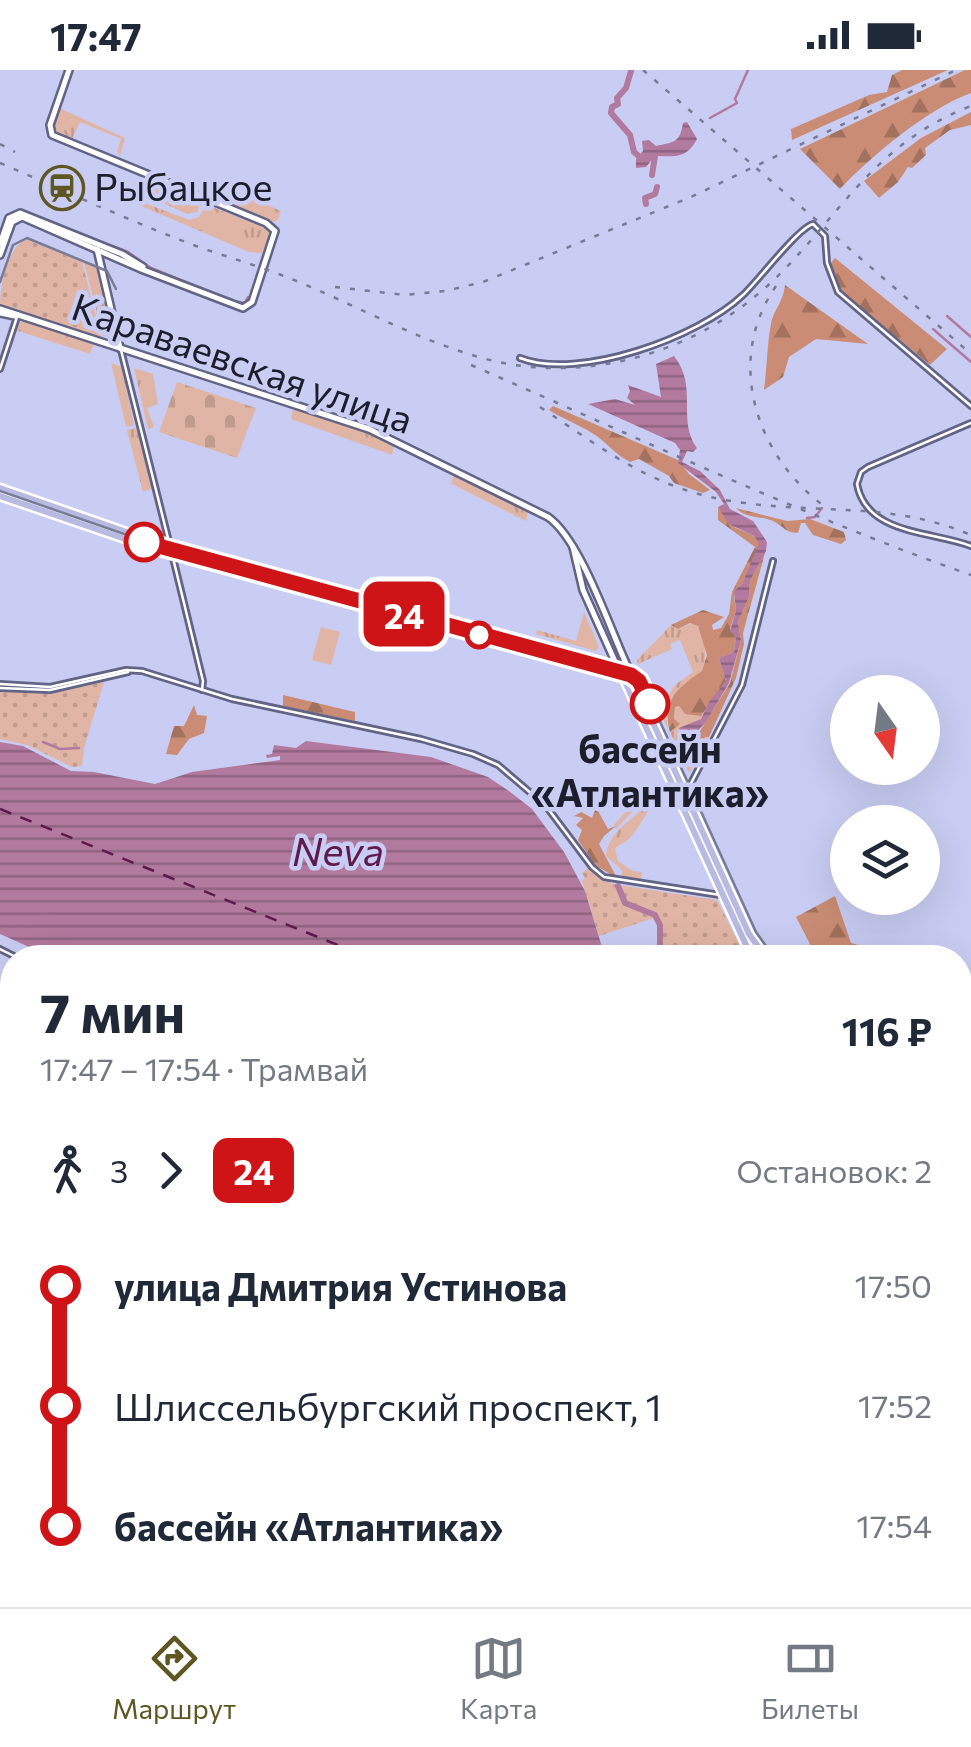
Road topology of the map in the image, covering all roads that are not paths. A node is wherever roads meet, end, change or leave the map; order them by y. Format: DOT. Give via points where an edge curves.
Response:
graph roads {
  1 [pos="68,70"];
  2 [pos="5,228"];
  3 [pos="0,244"];
  4 [pos="98,247"];
  5 [pos="0,255"];
  6 [pos="0,311"];
  7 [pos="18,316"];
  8 [pos="120,348"];
  9 [pos="520,358"];
  10 [pos="0,368"];
  11 [pos="971,406"];
  12 [pos="971,423"];
  13 [pos="0,492"];
  14 [pos="971,546"];
  15 [pos="171,551"];
  16 [pos="774,561"];
  17 [pos="623,671"];
  18 [pos="0,686"];
  19 [pos="202,690"];
  20 [pos="658,746"];
  21 [pos="677,779"];
  22 [pos="690,782"];
  23 [pos="686,797"];
  24 [pos="695,829"];
  25 [pos="727,896"];
  26 [pos="747,945"];
  27 [pos="756,945"];
  1 -- 4 [label="street" via="52,134 266,223 276,236 246,307"];
  2 -- 3 [label="street"];
  2 -- 4 [label="street" via="18,215"];
  2 -- 5 [label="street"];
  4 -- 8 [label="street"];
  6 -- 7 [label="street, Караваевская улица"];
  7 -- 8 [label="street, Караваевская улица"];
  7 -- 10 [label="street"];
  8 -- 15 [label="street"];
  8 -- 17 [label="street, Караваевская улица" via="369,430 554,522 573,548"];
  9 -- 11 [label="street" via="594,360 672,340 738,300 811,224 824,233 838,292"];
  12 -- 14 [label="street" via="868,467 857,484 867,508 885,522"];
  13 -- 15 [label="main road"];
  15 -- 17 [label="main road"];
  15 -- 19 [label="street"];
  16 -- 22 [label="street" via="742,686"];
  17 -- 20 [label="main road"];
  18 -- 19 [label="street" via="50,687 142,671"];
  19 -- 25 [label="street" via="488,759 551,812 604,877"];
  20 -- 21 [label="main road"];
  20 -- 24 [label="main road"];
  21 -- 22 [label="street"];
  21 -- 23 [label="main road"];
  22 -- 23 [label="street"];
  23 -- 24 [label="main road"];
  24 -- 25 [label="main road"];
  25 -- 26 [label="main road"];
  25 -- 27 [label="main road"];
}
